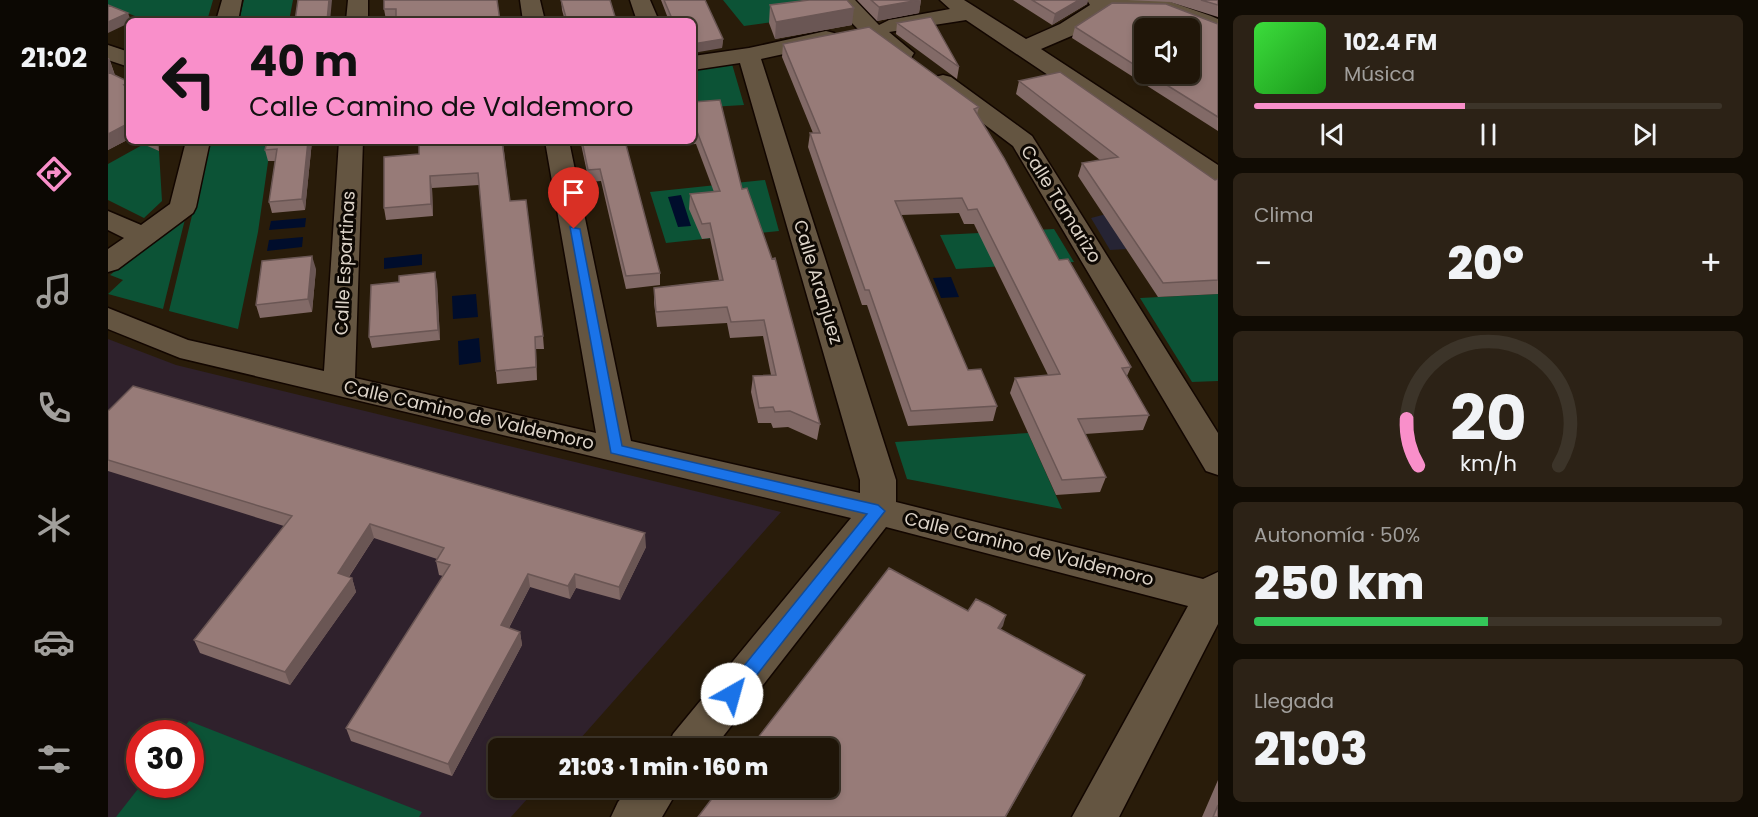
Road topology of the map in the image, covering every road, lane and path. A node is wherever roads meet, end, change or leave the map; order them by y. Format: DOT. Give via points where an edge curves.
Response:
graph roads {
  1 [pos="232,0"];
  2 [pos="358,0"];
  3 [pos="530,0"];
  4 [pos="640,0"];
  5 [pos="843,0"];
  6 [pos="1100,2"];
  7 [pos="959,6"];
  8 [pos="228,18"];
  9 [pos="357,18"];
  10 [pos="533,18"];
  11 [pos="647,18"];
  12 [pos="1218,28"];
  13 [pos="870,29"];
  14 [pos="1025,48"];
  15 [pos="108,52"];
  16 [pos="748,55"];
  17 [pos="126,59"];
  18 [pos="696,63"];
  19 [pos="197,144"];
  20 [pos="351,144"];
  21 [pos="558,144"];
  22 [pos="1218,177"];
  23 [pos="108,219"];
  24 [pos="143,237"];
  25 [pos="108,263"];
  26 [pos="108,318"];
  27 [pos="339,384"];
  28 [pos="616,450"];
  29 [pos="1218,462"];
  30 [pos="878,511"];
  31 [pos="1216,594"];
  32 [pos="696,738"];
  33 [pos="649,798"];
  34 [pos="633,817"];
  35 [pos="1095,817"];
  1 -- 8 [label="street"];
  2 -- 9 [label="street"];
  3 -- 10 [label="street"];
  4 -- 11 [label="street"];
  5 -- 13 [label="street, Calle Tamarizo"];
  6 -- 12 [label="street" via="1166,3"];
  6 -- 14 [label="street" via="1068,29"];
  7 -- 13 [label="street"];
  7 -- 14 [label="street"];
  13 -- 16 [label="street"];
  13 -- 29 [label="street, Calle Tamarizo" via="1023,141"];
  14 -- 22 [label="street"];
  15 -- 17 [label="street"];
  16 -- 18 [label="street"];
  16 -- 30 [label="street, Calle Aranjuez" via="878,480"];
  19 -- 24 [label="street" via="183,207"];
  20 -- 27 [label="street, Calle Espartinas"];
  21 -- 28 [label="street"];
  23 -- 24 [label="street"];
  24 -- 25 [label="street"];
  26 -- 27 [label="street, Calle Camino de Valdemoro" via="180,348"];
  27 -- 28 [label="street, Calle Camino de Valdemoro"];
  28 -- 30 [label="street, Calle Camino de Valdemoro"];
  30 -- 31 [label="street, Calle Camino de Valdemoro"];
  30 -- 32 [label="street"];
  31 -- 35 [label="street"];
  33 -- 34 [label="street"];
}
